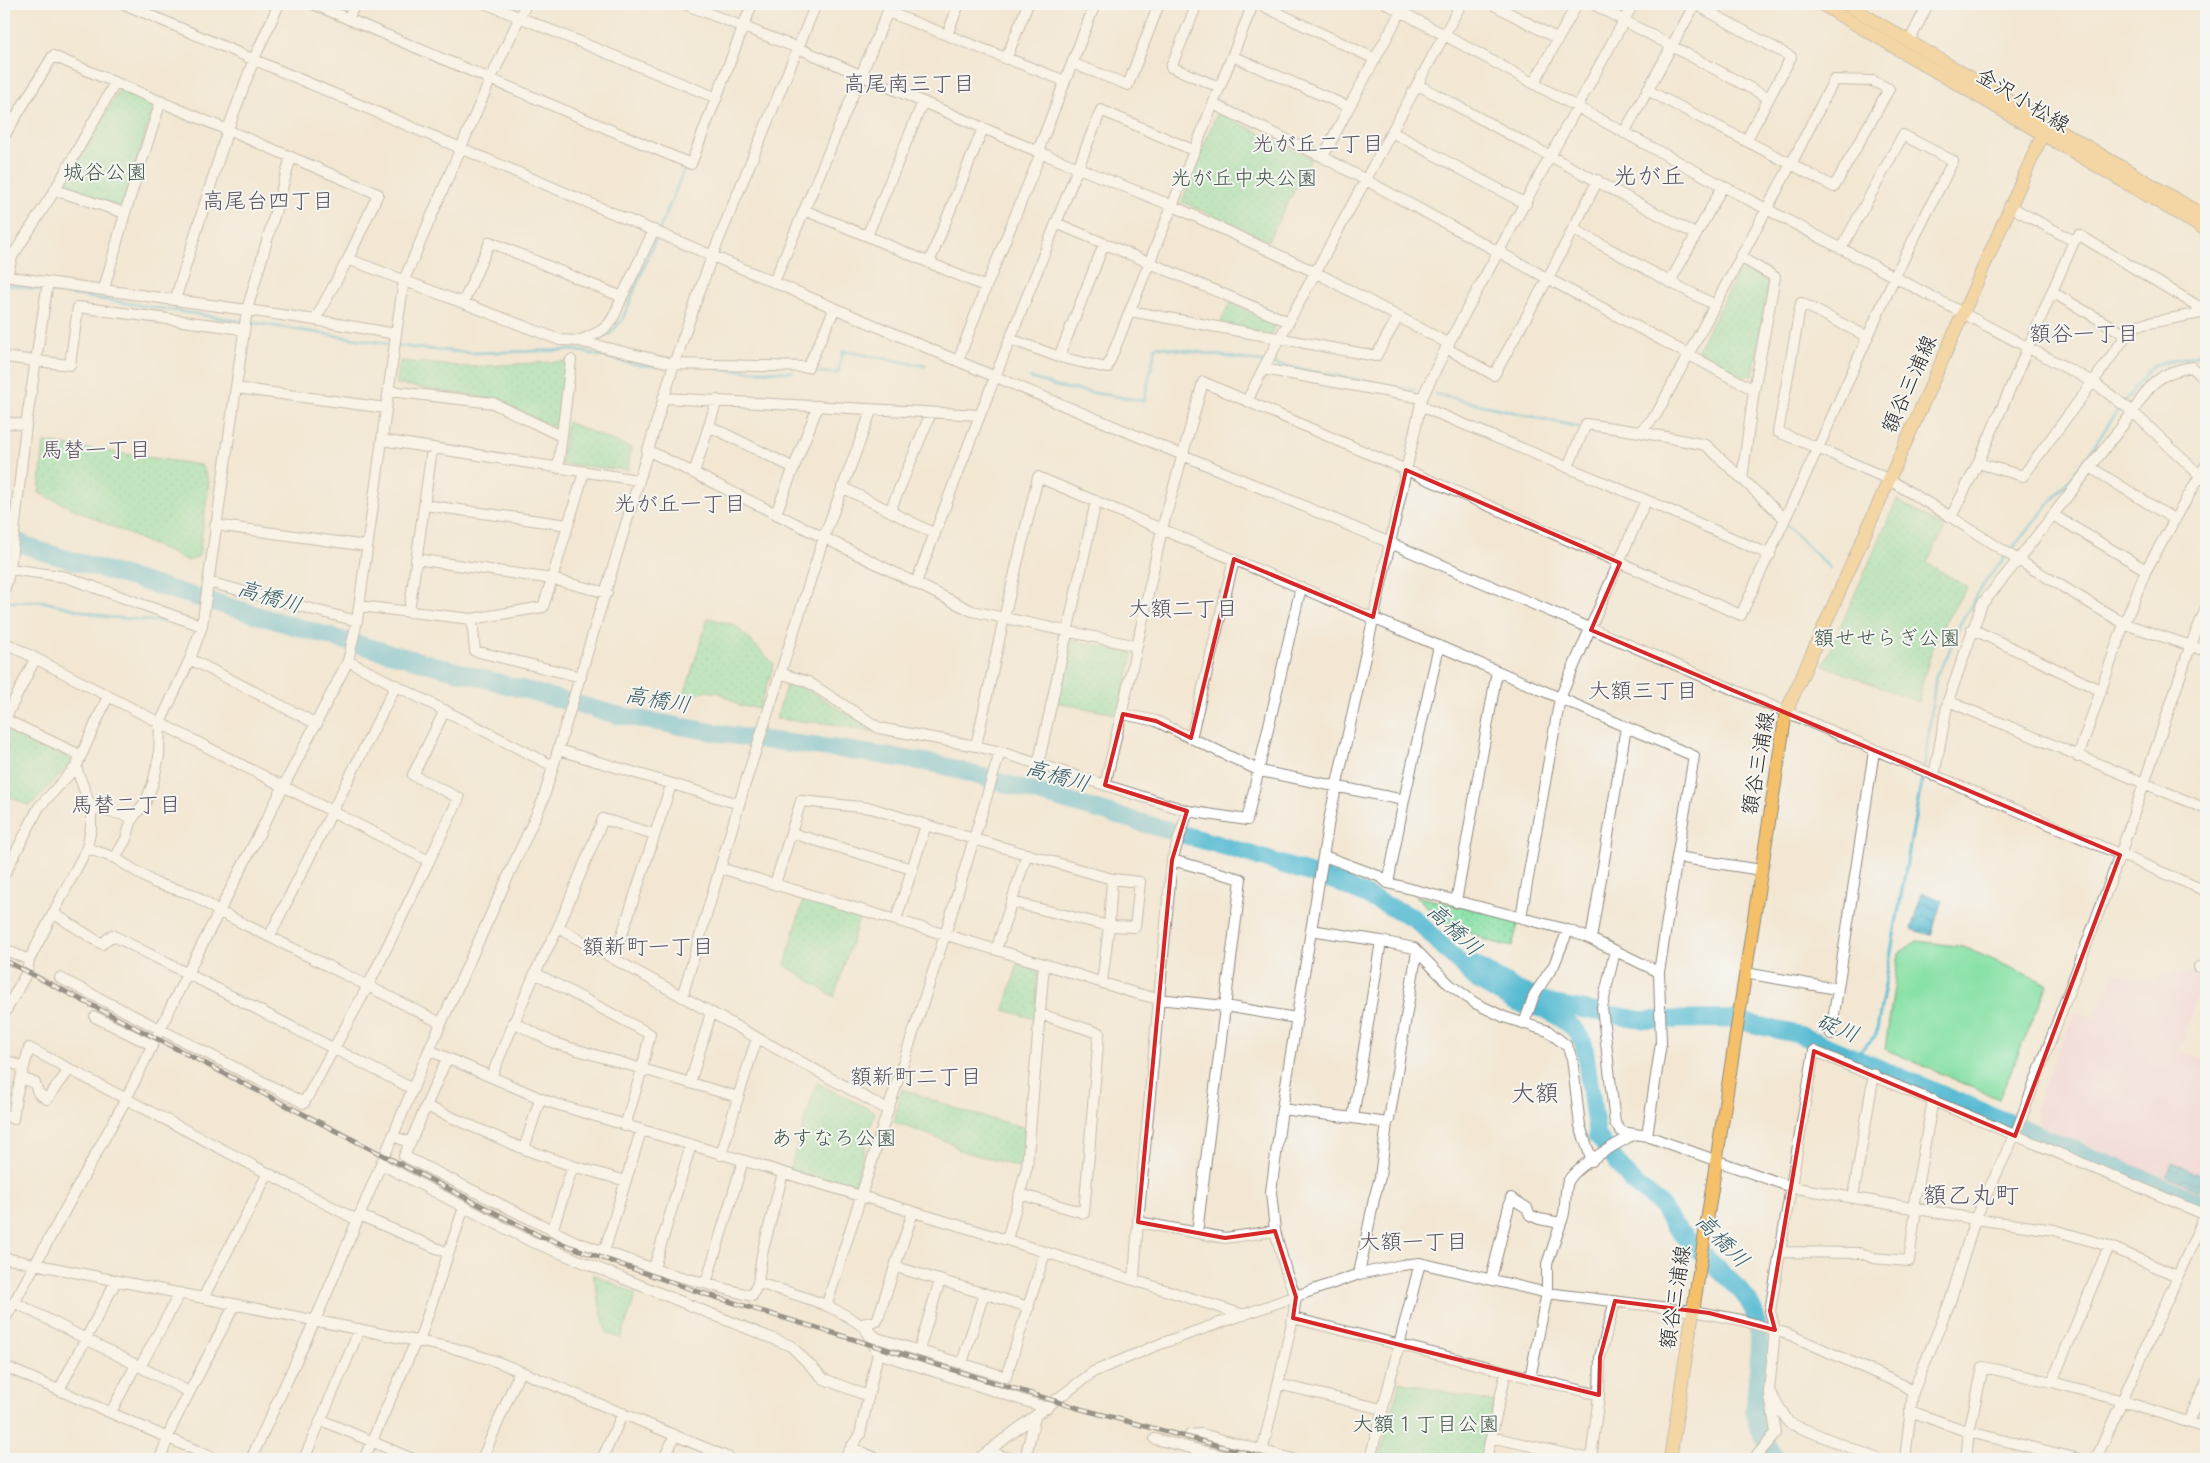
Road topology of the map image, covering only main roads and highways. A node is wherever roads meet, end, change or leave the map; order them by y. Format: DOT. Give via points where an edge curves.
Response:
graph roads {
  1 [pos="1821,4"];
  2 [pos="1846,4"];
  3 [pos="2048,122"];
  4 [pos="2041,134"];
  5 [pos="2206,217"];
  6 [pos="2206,230"];
  7 [pos="1670,1459"];
  1 -- 4 [label="main road, 金沢小松線"];
  2 -- 3 [label="main road, 金沢小松線"];
  3 -- 4 [label="main road, 額谷三浦線"];
  3 -- 5 [label="main road, 金沢小松線"];
  4 -- 6 [label="main road, 金沢小松線"];
  4 -- 7 [label="main road, 額谷三浦線" via="1786,712"];
}
